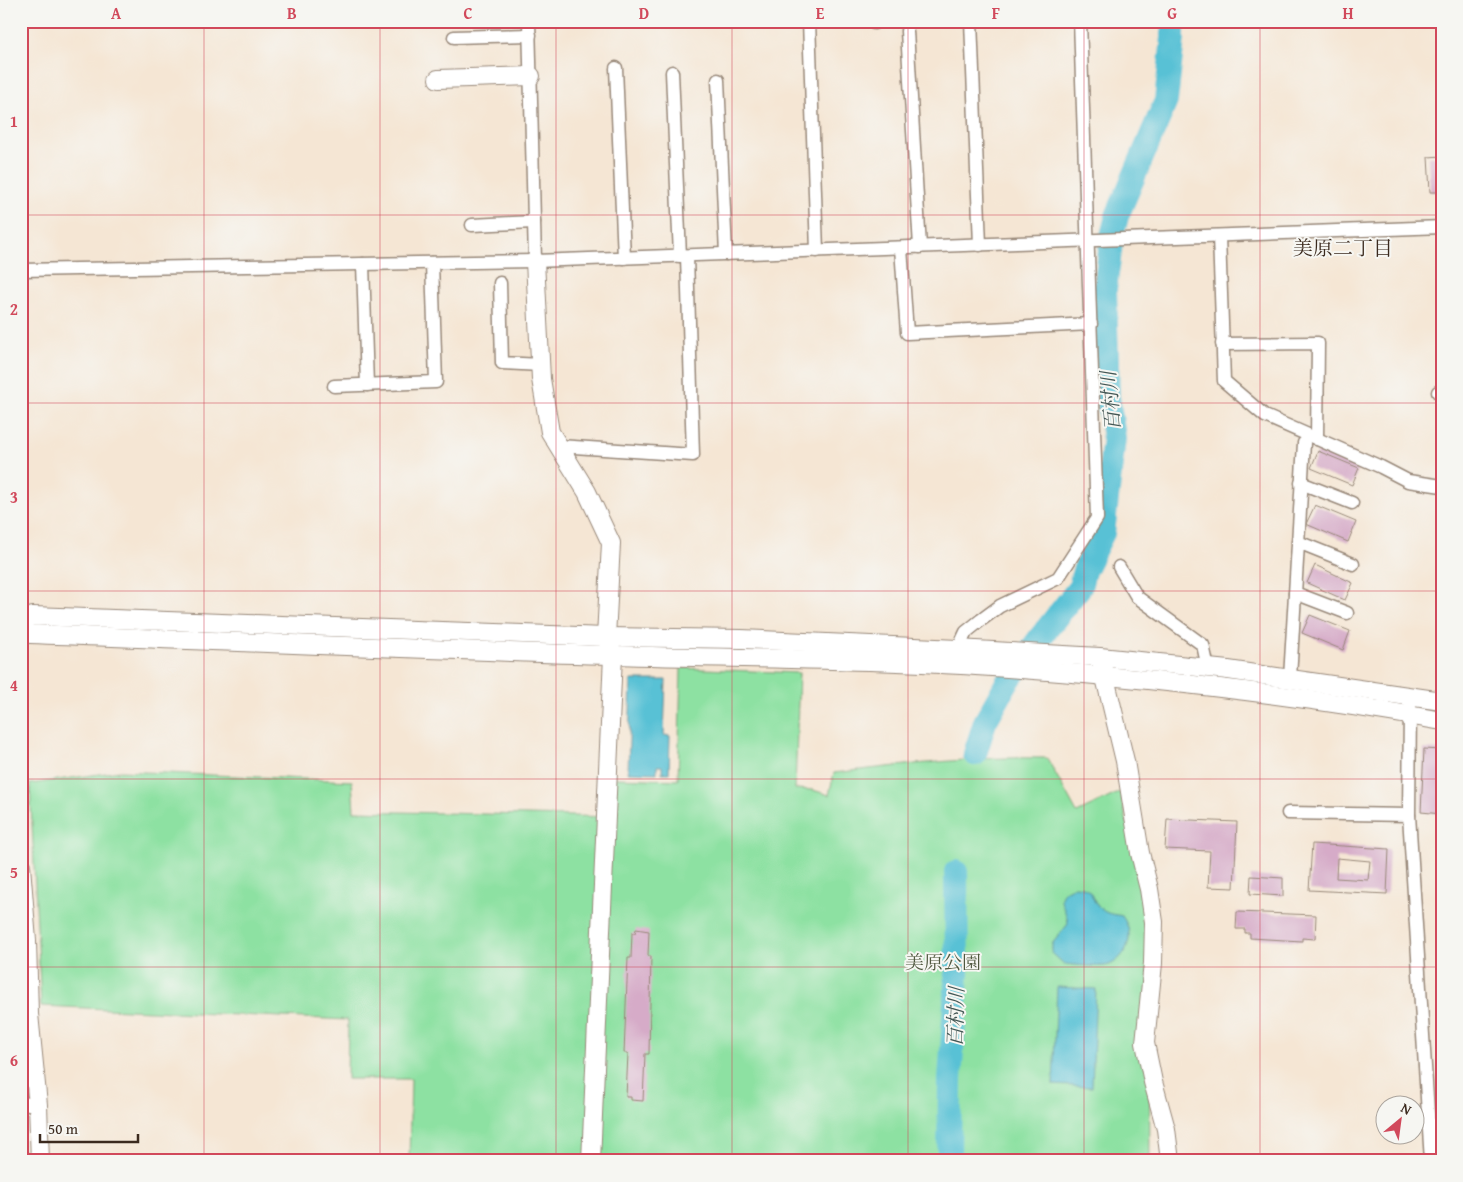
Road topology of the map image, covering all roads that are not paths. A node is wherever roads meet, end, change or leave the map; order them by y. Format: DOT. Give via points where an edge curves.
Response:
graph roads {
  1 [pos="529,21"];
  2 [pos="809,21"];
  3 [pos="971,21"];
  4 [pos="1080,21"];
  5 [pos="907,31"];
  6 [pos="530,34"];
  7 [pos="454,37"];
  8 [pos="616,68"];
  9 [pos="672,72"];
  10 [pos="531,76"];
  11 [pos="438,79"];
  12 [pos="718,80"];
  13 [pos="534,222"];
  14 [pos="472,225"];
  15 [pos="1442,227"];
  16 [pos="1219,236"];
  17 [pos="1094,240"];
  18 [pos="980,245"];
  19 [pos="920,247"];
  20 [pos="901,248"];
  21 [pos="818,251"];
  22 [pos="726,254"];
  23 [pos="684,256"];
  24 [pos="624,258"];
  25 [pos="535,261"];
  26 [pos="432,263"];
  27 [pos="363,264"];
  28 [pos="21,270"];
  29 [pos="500,283"];
  30 [pos="1090,324"];
  31 [pos="1222,344"];
  32 [pos="541,365"];
  33 [pos="367,385"];
  34 [pos="334,386"];
  35 [pos="1317,439"];
  36 [pos="1304,443"];
  37 [pos="559,446"];
  38 [pos="1301,483"];
  39 [pos="1442,486"];
  40 [pos="1352,503"];
  41 [pos="1298,542"];
  42 [pos="1353,564"];
  43 [pos="1119,567"];
  44 [pos="1295,593"];
  45 [pos="1348,612"];
  46 [pos="21,620"];
  47 [pos="21,629"];
  48 [pos="606,637"];
  49 [pos="958,649"];
  50 [pos="613,655"];
  51 [pos="1100,657"];
  52 [pos="1208,668"];
  53 [pos="1104,675"];
  54 [pos="1290,678"];
  55 [pos="1409,695"];
  56 [pos="1442,700"];
  57 [pos="1411,716"];
  58 [pos="1442,721"];
  59 [pos="1288,813"];
  60 [pos="1409,815"];
  61 [pos="21,866"];
  62 [pos="30,1104"];
  63 [pos="40,1161"];
  64 [pos="592,1161"];
  65 [pos="1170,1161"];
  66 [pos="1431,1161"];
  1 -- 6 [label="street"];
  2 -- 21 [label="street"];
  3 -- 18 [label="street"];
  4 -- 17 [label="street"];
  5 -- 19 [label="street"];
  6 -- 7 [label="street"];
  6 -- 10 [label="street"];
  8 -- 24 [label="street"];
  9 -- 23 [label="street"];
  10 -- 11 [label="street"];
  10 -- 13 [label="street"];
  12 -- 22 [label="street"];
  13 -- 14 [label="street"];
  13 -- 25 [label="street"];
  15 -- 16 [label="street"];
  16 -- 17 [label="street"];
  16 -- 31 [label="street"];
  17 -- 18 [label="street"];
  17 -- 30 [label="street"];
  18 -- 19 [label="street"];
  19 -- 20 [label="street"];
  20 -- 21 [label="street"];
  20 -- 30 [label="street" via="907,333"];
  21 -- 22 [label="street"];
  22 -- 23 [label="street"];
  23 -- 24 [label="street"];
  23 -- 37 [label="street" via="693,454"];
  24 -- 25 [label="street"];
  25 -- 26 [label="street"];
  25 -- 32 [label="street"];
  26 -- 27 [label="street"];
  26 -- 33 [label="street" via="436,382"];
  27 -- 28 [label="street"];
  27 -- 33 [label="street"];
  29 -- 32 [label="street" via="502,363"];
  30 -- 49 [label="street" via="1097,518 1058,578 1000,606 966,632"];
  31 -- 35 [label="street" via="1224,381 1265,416"];
  31 -- 35 [label="street" via="1318,343"];
  32 -- 37 [label="street" via="550,432"];
  33 -- 34 [label="street"];
  35 -- 39 [label="street" via="1408,481"];
  36 -- 38 [label="street"];
  37 -- 48 [label="street" via="587,492 611,543"];
  38 -- 40 [label="street"];
  38 -- 41 [label="street"];
  41 -- 42 [label="street"];
  41 -- 44 [label="street"];
  43 -- 52 [label="street" via="1137,597 1203,645"];
  44 -- 45 [label="street"];
  44 -- 54 [label="street"];
  46 -- 48 [label="street" via="33,616"];
  47 -- 50 [label="street" via="30,634"];
  48 -- 49 [label="street" via="741,639"];
  48 -- 50 [label="street"];
  49 -- 51 [label="street"];
  50 -- 53 [label="street" via="766,658"];
  50 -- 64 [label="street"];
  51 -- 52 [label="street"];
  51 -- 53 [label="street"];
  52 -- 54 [label="street"];
  53 -- 57 [label="street" via="1225,688"];
  53 -- 65 [label="street" via="1125,761 1154,922 1145,1042 1166,1129"];
  54 -- 55 [label="street"];
  55 -- 56 [label="street"];
  55 -- 57 [label="street"];
  57 -- 58 [label="street"];
  57 -- 60 [label="street"];
  59 -- 60 [label="street"];
  60 -- 66 [label="street"];
  61 -- 62 [label="street" via="27,941"];
  62 -- 63 [label="street"];
}
